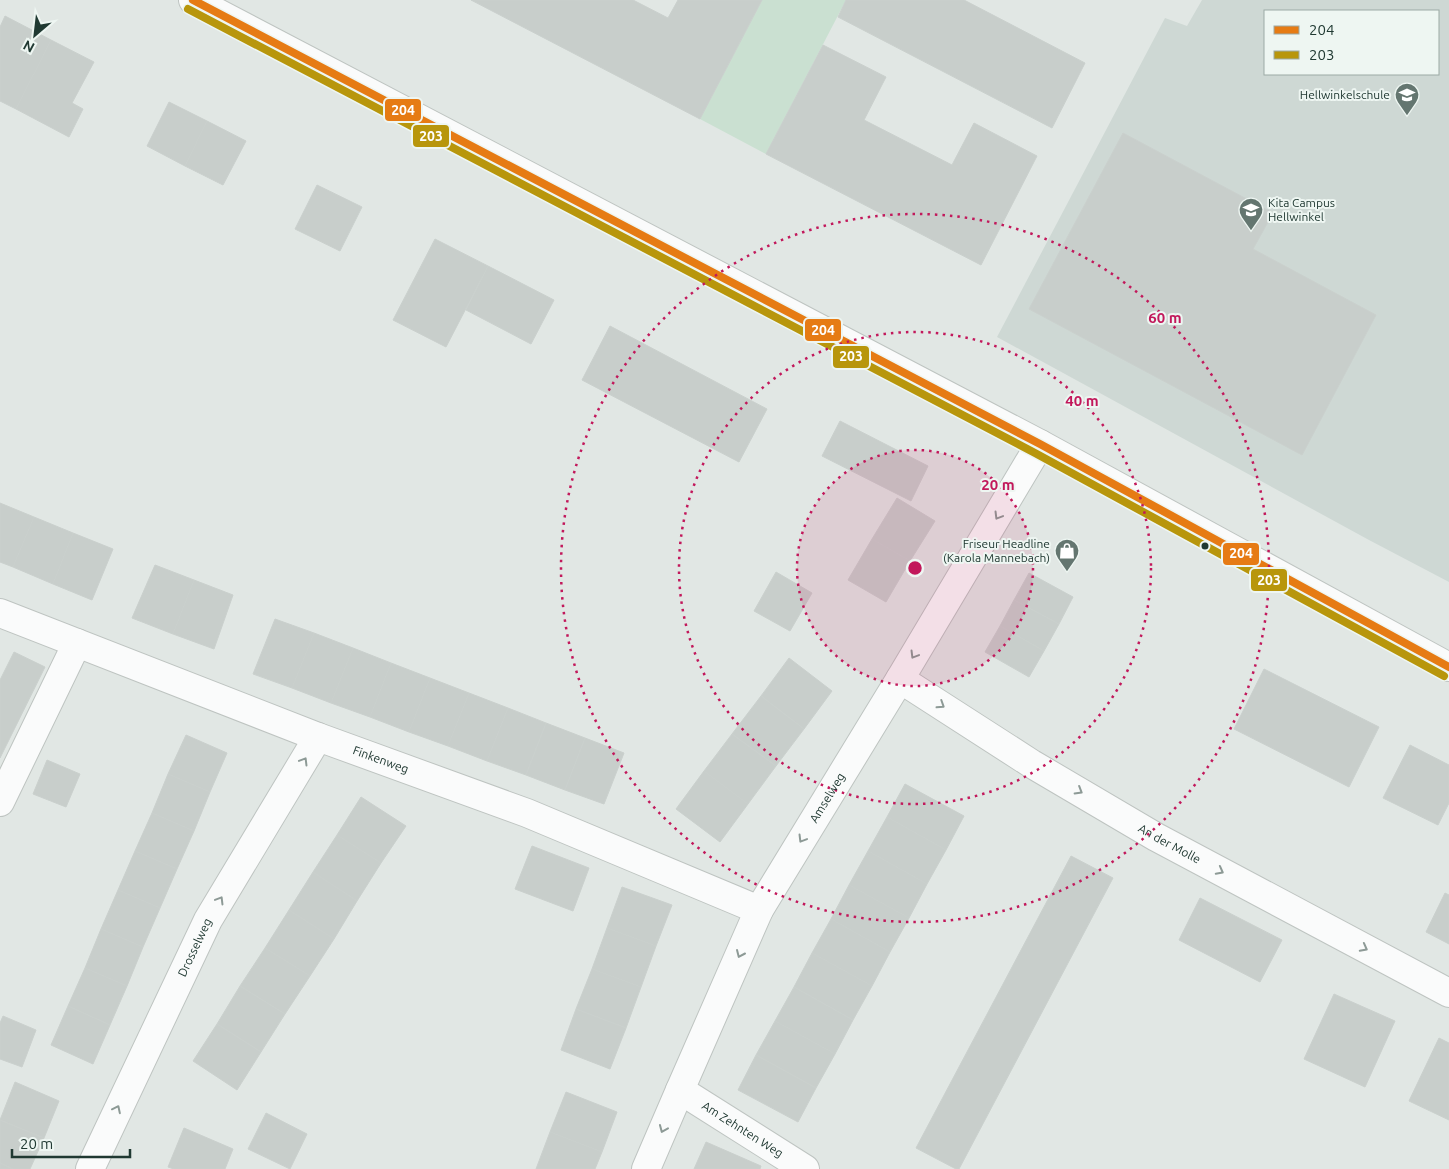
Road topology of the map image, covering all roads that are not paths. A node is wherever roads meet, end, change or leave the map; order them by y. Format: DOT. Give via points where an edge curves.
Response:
graph roads {
  1 [pos="194,0"];
  2 [pos="1040,444"];
  3 [pos="0,613"];
  4 [pos="77,643"];
  5 [pos="1449,667"];
  6 [pos="900,679"];
  7 [pos="318,737"];
  8 [pos="0,802"];
  9 [pos="759,910"];
  10 [pos="1449,993"];
  11 [pos="680,1090"];
  12 [pos="90,1169"];
  13 [pos="646,1169"];
  14 [pos="805,1169"];
  1 -- 2 [label="street"];
  2 -- 5 [label="street"];
  2 -- 6 [label="street, Amselweg, one-way"];
  3 -- 4 [label="street, Finkenweg"];
  4 -- 7 [label="street, Finkenweg"];
  4 -- 8 [label="street"];
  6 -- 9 [label="street, Amselweg, one-way"];
  6 -- 10 [label="street, An der Molle, one-way" via="1032,764 1156,837"];
  7 -- 9 [label="street, Finkenweg" via="527,813"];
  12 -- 7 [label="street, Drosselweg, one-way" via="208,920"];
  9 -- 11 [label="street, Amselweg, one-way"];
  11 -- 13 [label="street, Amselweg, one-way"];
  11 -- 14 [label="street, Am Zehnten Weg"];
}
